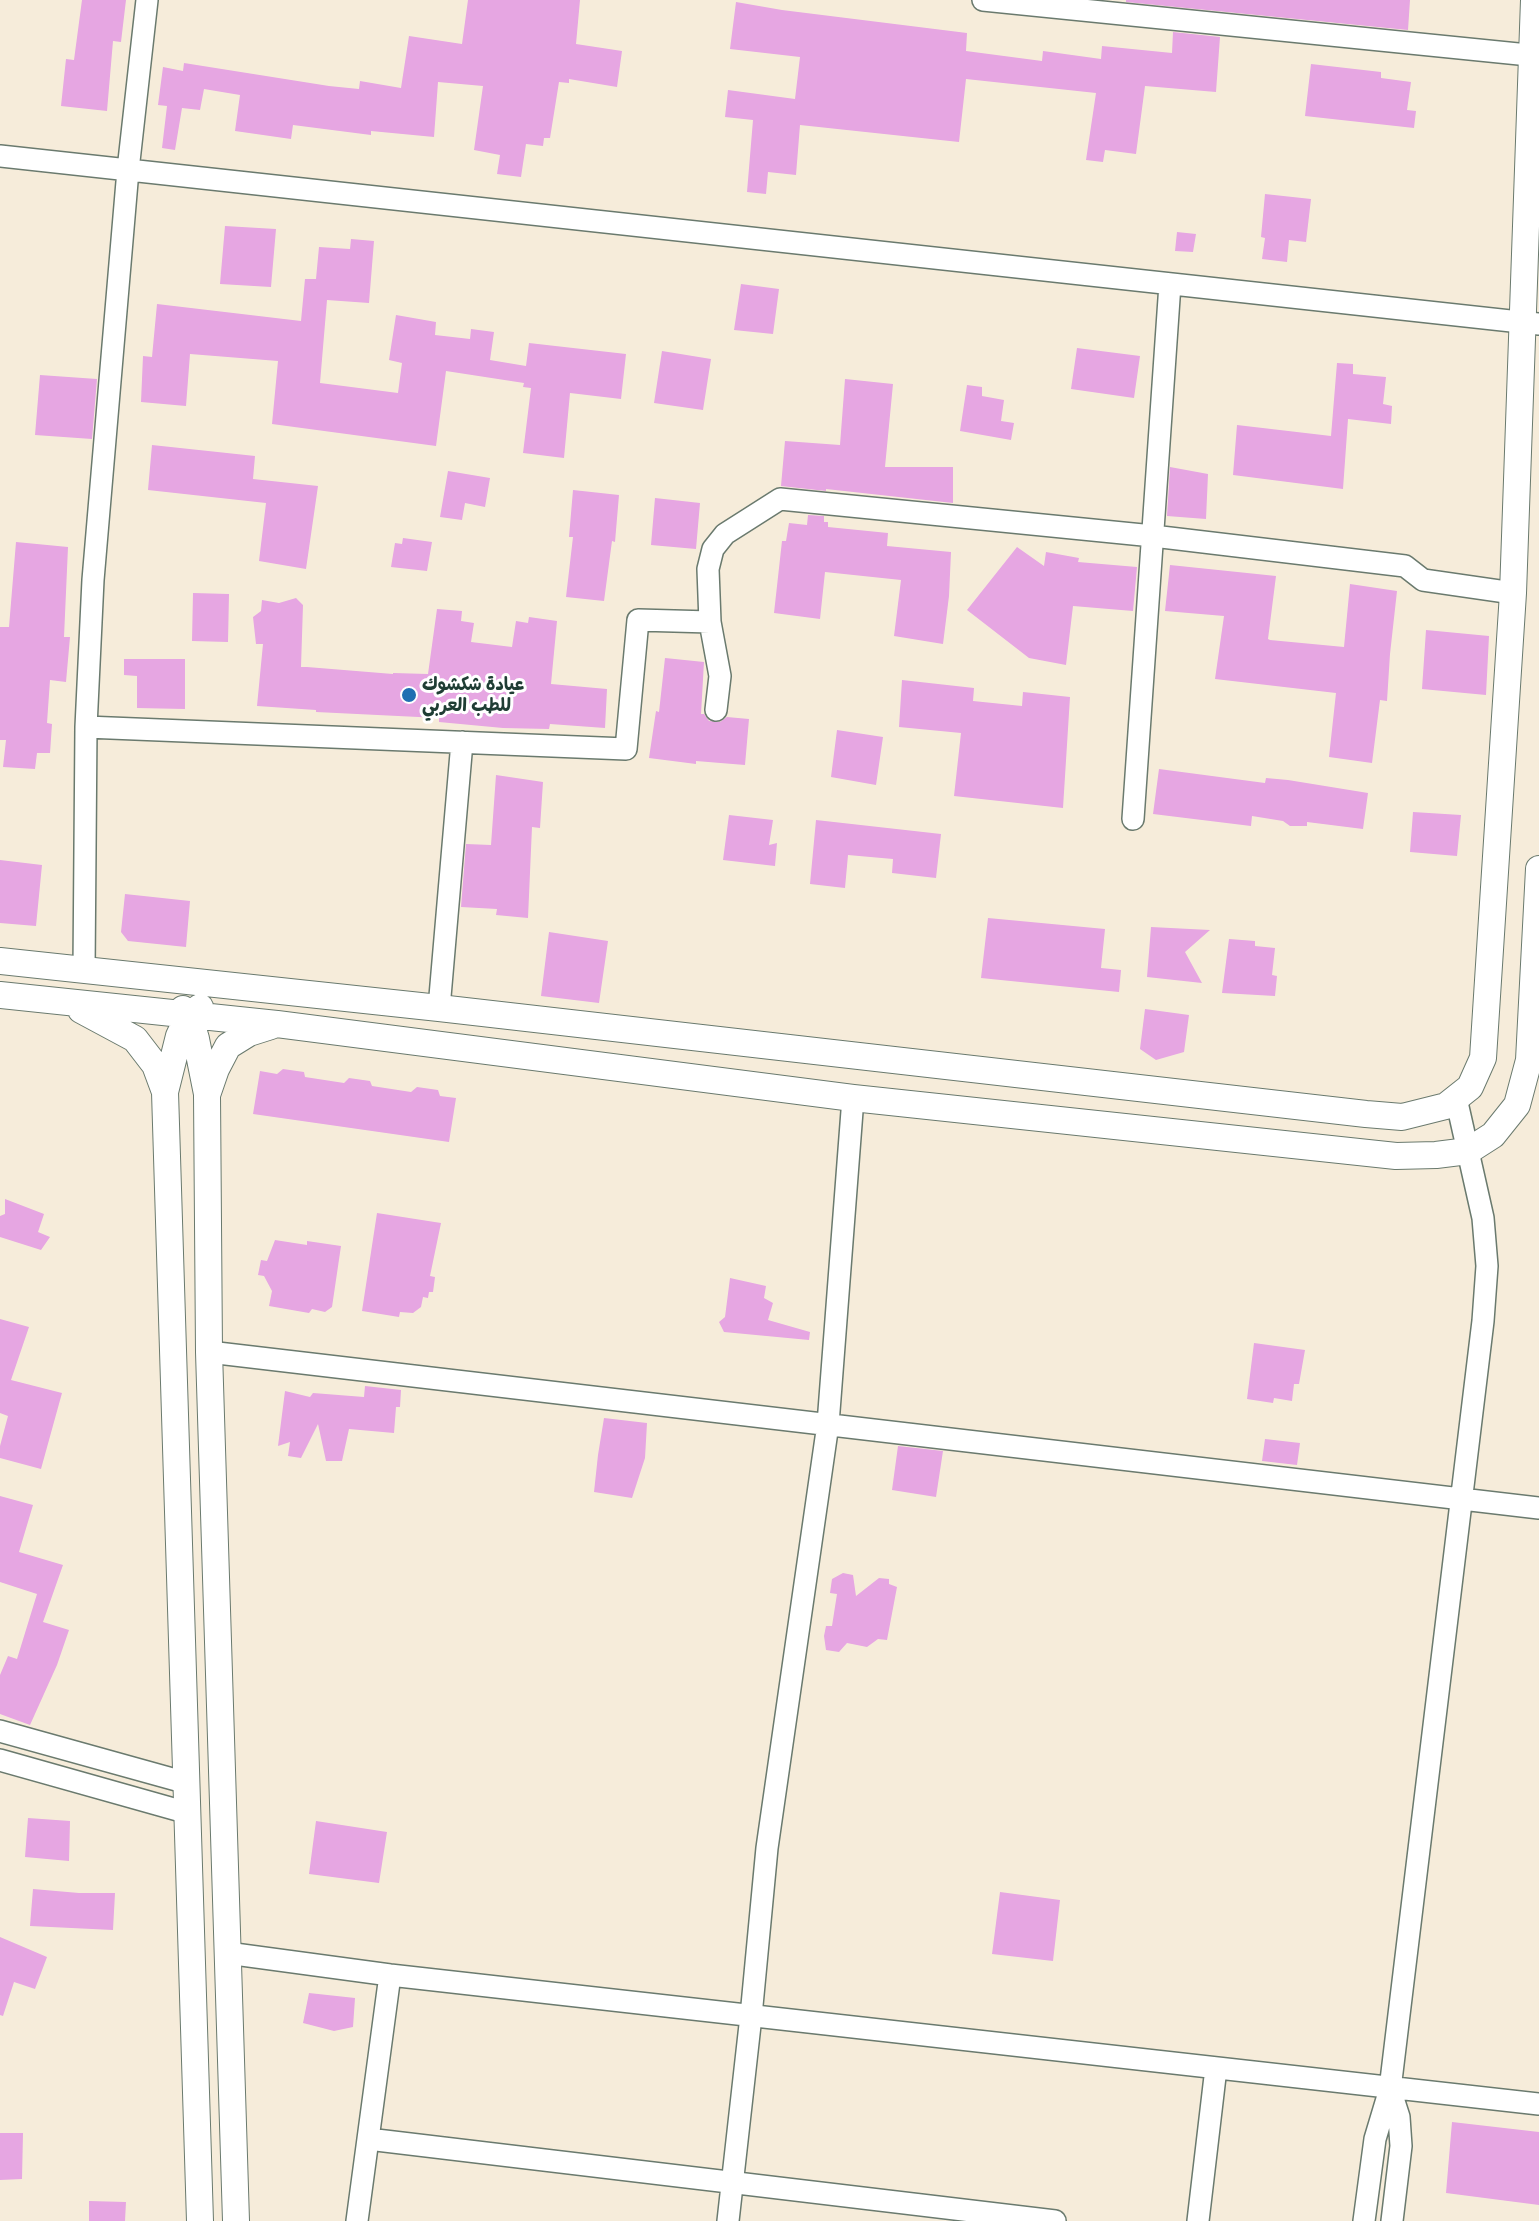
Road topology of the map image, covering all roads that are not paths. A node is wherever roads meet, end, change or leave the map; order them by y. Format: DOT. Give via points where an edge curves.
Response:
graph roads {
  1 [pos="147,0"];
  2 [pos="983,0"];
  3 [pos="1534,0"];
  4 [pos="1535,55"];
  5 [pos="0,156"];
  6 [pos="128,170"];
  7 [pos="1170,284"];
  8 [pos="1531,323"];
  9 [pos="1153,536"];
  10 [pos="1513,593"];
  11 [pos="710,622"];
  12 [pos="716,710"];
  13 [pos="86,727"];
  14 [pos="462,742"];
  15 [pos="1133,819"];
  16 [pos="1539,869"];
  17 [pos="0,961"];
  18 [pos="84,970"];
  19 [pos="159,978"];
  20 [pos="230,986"];
  21 [pos="0,994"];
  22 [pos="68,1003"];
  23 [pos="440,1008"];
  24 [pos="189,1015"];
  25 [pos="277,1024"];
  26 [pos="624,1029"];
  27 [pos="621,1068"];
  28 [pos="165,1092"];
  29 [pos="207,1095"];
  30 [pos="853,1098"];
  31 [pos="1456,1098"];
  32 [pos="1468,1150"];
  33 [pos="209,1352"];
  34 [pos="176,1424"];
  35 [pos="828,1424"];
  36 [pos="211,1425"];
  37 [pos="1463,1499"];
  38 [pos="1539,1508"];
  39 [pos="0,1731"];
  40 [pos="0,1760"];
  41 [pos="187,1783"];
  42 [pos="188,1813"];
  43 [pos="227,1953"];
  44 [pos="390,1975"];
  45 [pos="752,2016"];
  46 [pos="1216,2068"];
  47 [pos="1390,2089"];
  48 [pos="1539,2104"];
  49 [pos="368,2139"];
  50 [pos="733,2183"];
  51 [pos="200,2221"];
  52 [pos="236,2221"];
  53 [pos="357,2221"];
  54 [pos="728,2221"];
  55 [pos="1055,2221"];
  56 [pos="1198,2221"];
  57 [pos="1364,2221"];
  58 [pos="1392,2221"];
  1 -- 6 [label="street"];
  2 -- 4 [label="street"];
  3 -- 4 [label="street"];
  4 -- 8 [label="street"];
  5 -- 6 [label="street"];
  6 -- 7 [label="street"];
  6 -- 13 [label="street" via="93,580"];
  7 -- 8 [label="street"];
  7 -- 9 [label="street"];
  8 -- 10 [label="street"];
  9 -- 10 [label="street" via="1405,566 1423,580"];
  9 -- 11 [label="street" via="780,499 724,534 713,549 708,569"];
  9 -- 15 [label="street"];
  10 -- 31 [label="street" via="1483,1058 1470,1087"];
  11 -- 12 [label="street" via="720,676"];
  11 -- 14 [label="street" via="638,620 626,749"];
  13 -- 14 [label="street"];
  13 -- 18 [label="street"];
  14 -- 23 [label="street"];
  16 -- 32 [label="street" via="1529,1060 1517,1105 1493,1135"];
  17 -- 18 [label="street"];
  18 -- 19 [label="street"];
  19 -- 20 [label="street"];
  19 -- 24 [label="street"];
  20 -- 23 [label="street"];
  20 -- 24 [label="street"];
  21 -- 22 [label="street"];
  22 -- 24 [label="street"];
  22 -- 28 [label="street" via="135,1039 155,1065"];
  23 -- 26 [label="street"];
  24 -- 25 [label="street"];
  24 -- 28 [label="street" via="179,1036"];
  24 -- 29 [label="street"];
  25 -- 27 [label="street"];
  25 -- 29 [label="street" via="249,1033 228,1046"];
  26 -- 27 [label="street"];
  26 -- 31 [label="street" via="1402,1117 1446,1106"];
  27 -- 30 [label="street"];
  28 -- 34 [label="street"];
  29 -- 33 [label="street"];
  30 -- 32 [label="street" via="1396,1156"];
  30 -- 35 [label="street"];
  31 -- 32 [label="street"];
  32 -- 37 [label="street" via="1483,1218 1487,1266"];
  33 -- 35 [label="street"];
  33 -- 36 [label="street"];
  34 -- 36 [label="street"];
  34 -- 41 [label="street"];
  35 -- 37 [label="street"];
  35 -- 45 [label="street" via="766,1848"];
  36 -- 43 [label="street"];
  37 -- 38 [label="street"];
  37 -- 47 [label="street"];
  39 -- 41 [label="street"];
  40 -- 42 [label="street"];
  41 -- 42 [label="street"];
  42 -- 51 [label="street"];
  43 -- 44 [label="street"];
  43 -- 52 [label="street"];
  44 -- 45 [label="street"];
  44 -- 49 [label="street"];
  45 -- 46 [label="street"];
  45 -- 50 [label="street"];
  46 -- 47 [label="street"];
  46 -- 56 [label="street"];
  47 -- 48 [label="street"];
  47 -- 57 [label="street" via="1375,2139"];
  47 -- 58 [label="street" via="1399,2117 1401,2146"];
  49 -- 50 [label="street"];
  49 -- 53 [label="street"];
  50 -- 54 [label="street"];
  50 -- 55 [label="street"];
}
